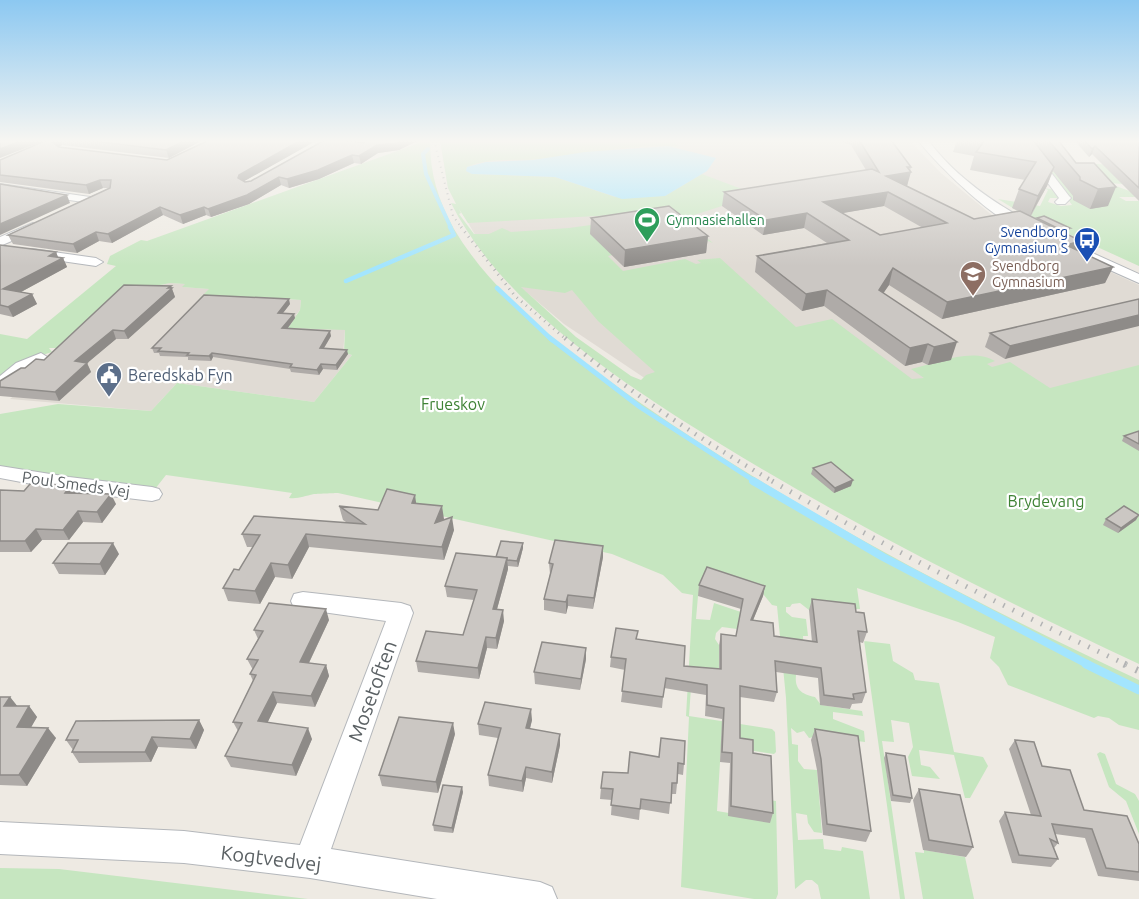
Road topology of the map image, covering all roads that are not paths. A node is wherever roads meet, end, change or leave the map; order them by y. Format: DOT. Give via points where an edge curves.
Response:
graph roads {
  1 [pos="965,182"];
  2 [pos="1053,182"];
  3 [pos="0,187"];
  4 [pos="1061,202"];
  5 [pos="70,209"];
  6 [pos="40,223"];
  7 [pos="1038,229"];
  8 [pos="0,242"];
  9 [pos="0,248"];
  10 [pos="96,262"];
  11 [pos="1139,274"];
  12 [pos="1139,279"];
  13 [pos="41,358"];
  14 [pos="0,384"];
  15 [pos="0,472"];
  16 [pos="152,494"];
  17 [pos="303,601"];
  18 [pos="0,838"];
  19 [pos="310,862"];
  20 [pos="499,896"];
  21 [pos="540,899"];
  1 -- 7 [label="street"];
  2 -- 4 [label="street" via="1065,198"];
  3 -- 5 [label="street" via="94,198"];
  6 -- 8 [label="street"];
  9 -- 10 [label="street"];
  11 -- 12 [label="street" via="1077,247"];
  13 -- 14 [label="street"];
  15 -- 16 [label="street, Poul Smeds Vej"];
  17 -- 19 [label="street, Mosetoften" via="401,613"];
  18 -- 19 [label="street, Kogtvedvej" via="155,844"];
  19 -- 20 [label="street, Kogtvedvej"];
  20 -- 21 [label="street, Kogtvedvej"];
}
